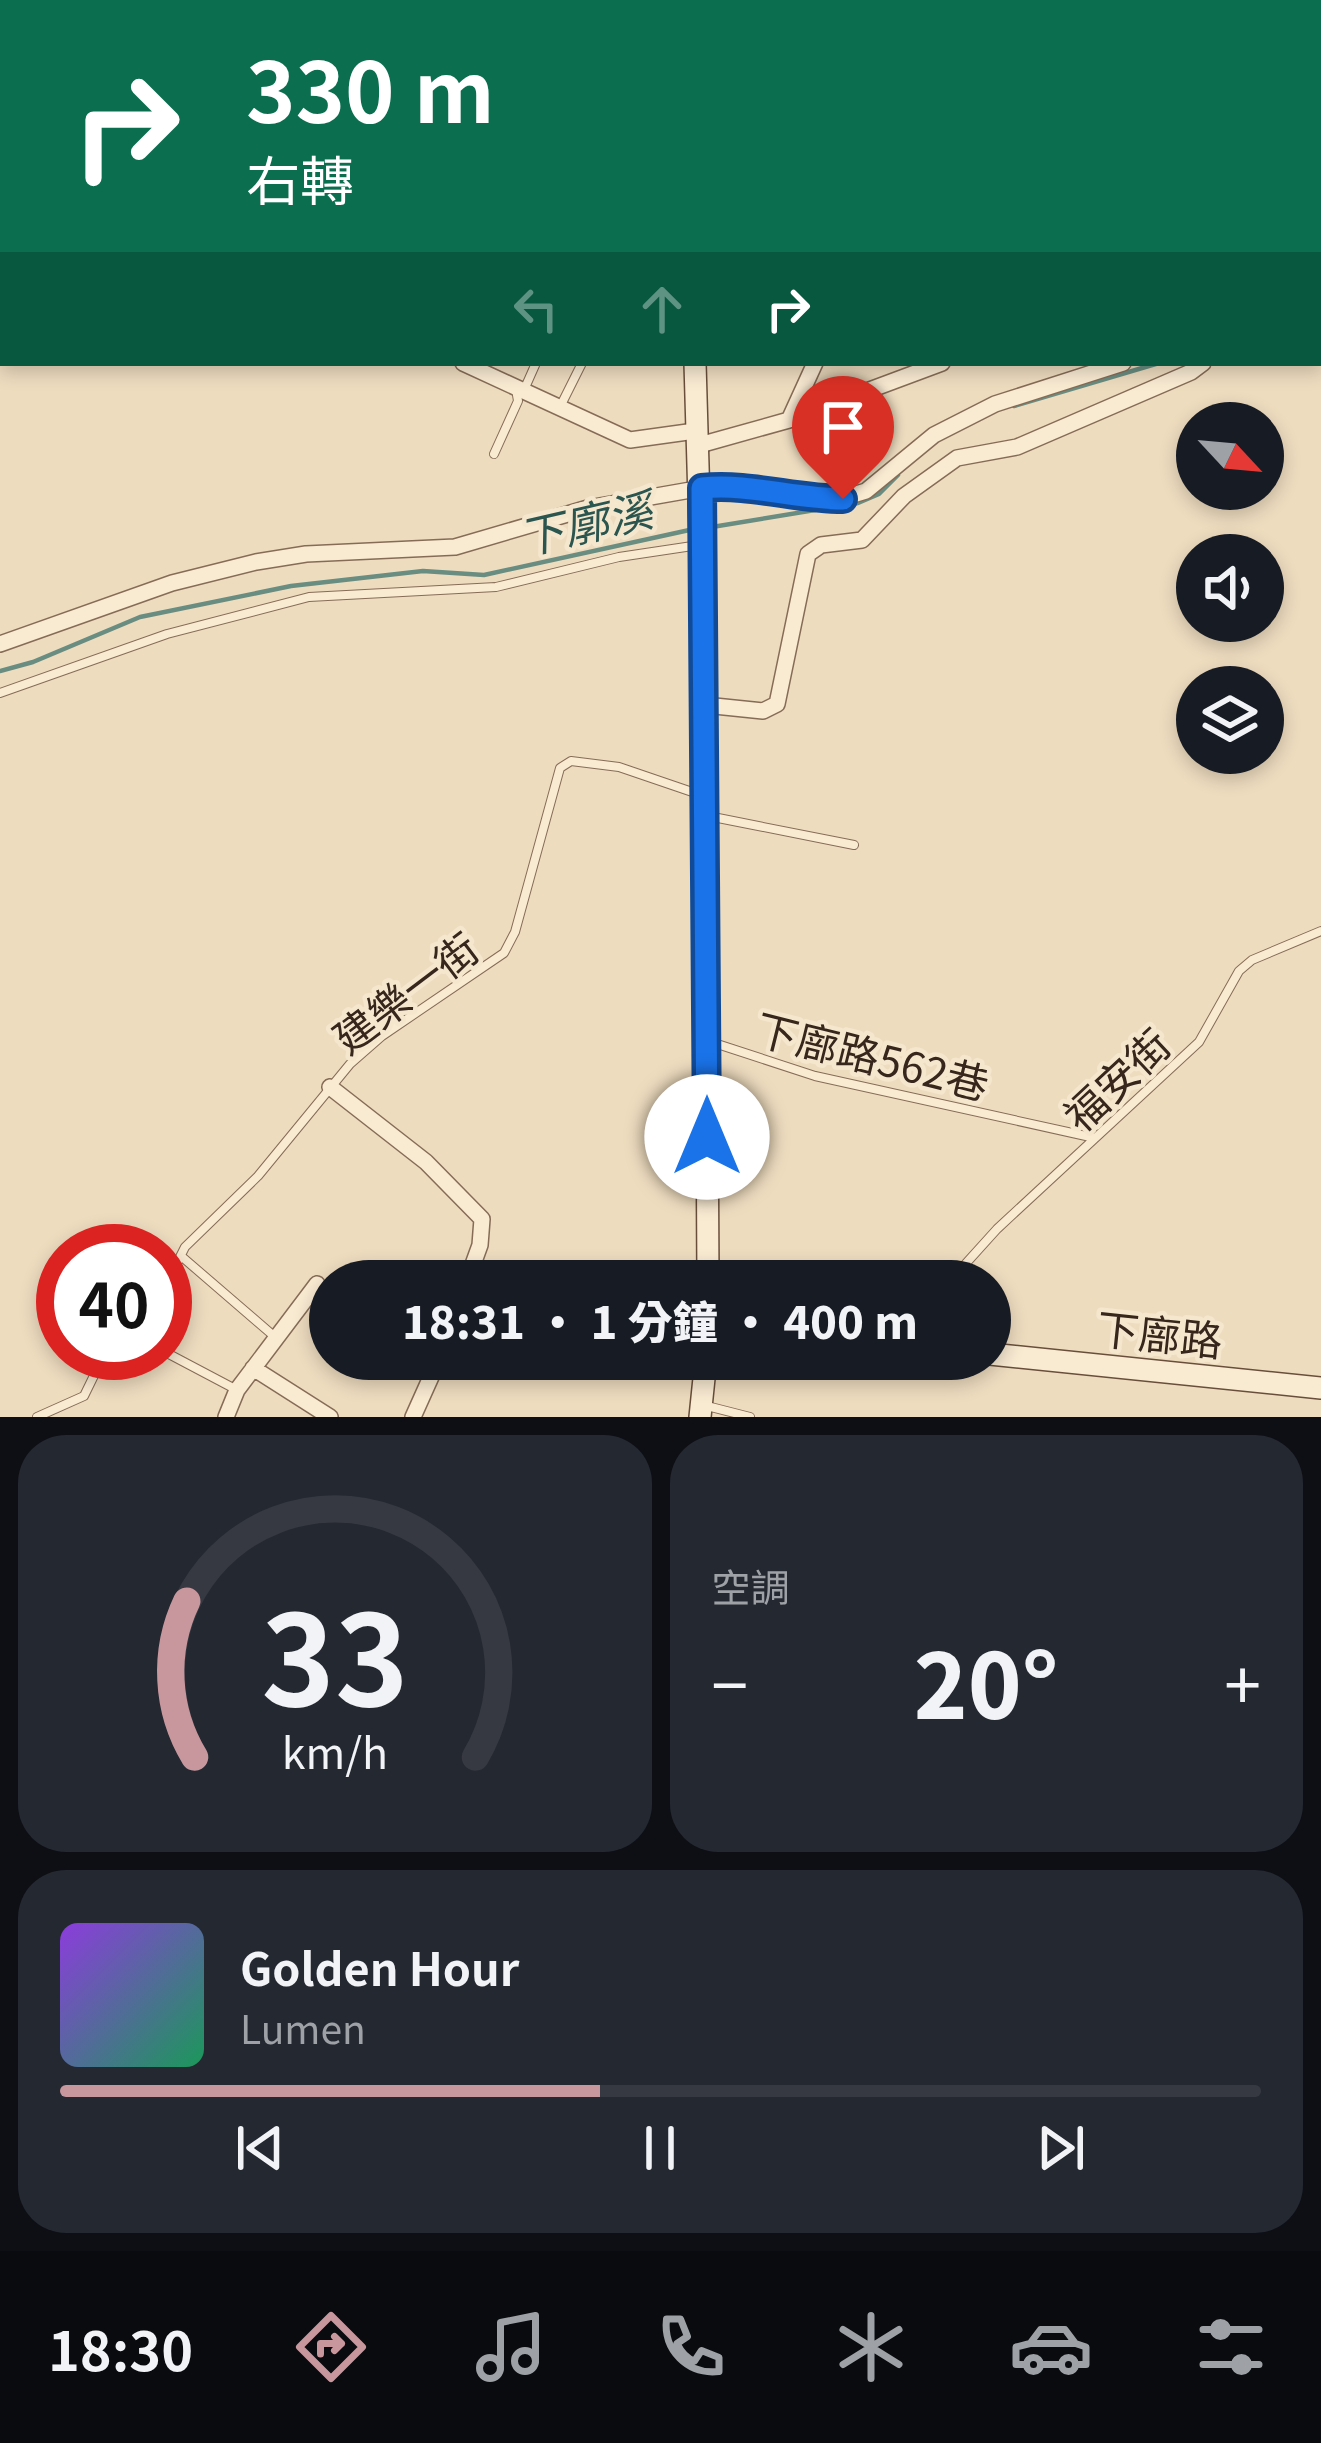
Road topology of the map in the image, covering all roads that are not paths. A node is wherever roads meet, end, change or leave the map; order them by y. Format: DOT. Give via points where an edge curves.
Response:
graph roads {
  1 [pos="469,366"];
  2 [pos="534,366"];
  3 [pos="581,366"];
  4 [pos="695,366"];
  5 [pos="814,366"];
  6 [pos="1114,366"];
  7 [pos="1196,366"];
  8 [pos="922,367"];
  9 [pos="519,389"];
  10 [pos="560,409"];
  11 [pos="789,420"];
  12 [pos="696,438"];
  13 [pos="494,454"];
  14 [pos="702,488"];
  15 [pos="700,545"];
  16 [pos="0,644"];
  17 [pos="0,693"];
  18 [pos="705,705"];
  19 [pos="706,806"];
  20 [pos="854,845"];
  21 [pos="1321,931"];
  22 [pos="707,1041"];
  23 [pos="330,1087"];
  24 [pos="1096,1138"];
  25 [pos="192,1241"];
  26 [pos="475,1260"];
  27 [pos="708,1260"];
  28 [pos="969,1260"];
  29 [pos="192,1265"];
  30 [pos="309,1295"];
  31 [pos="277,1337"];
  32 [pos="1011,1356"];
  33 [pos="192,1366"];
  34 [pos="253,1368"];
  35 [pos="92,1380"];
  36 [pos="430,1380"];
  37 [pos="704,1380"];
  38 [pos="1321,1388"];
  39 [pos="237,1390"];
  40 [pos="701,1411"];
  41 [pos="37,1417"];
  42 [pos="226,1417"];
  43 [pos="330,1417"];
  44 [pos="413,1417"];
  45 [pos="750,1417"];
  1 -- 9 [label="street"];
  2 -- 9 [label="lane"];
  3 -- 10 [label="lane"];
  4 -- 12 [label="street"];
  5 -- 11 [label="street"];
  6 -- 14 [label="street" via="995,404 934,435 866,491 843,499"];
  7 -- 18 [label="street" via="1017,447 958,458 904,496 862,540 820,544 800,580 777,704"];
  8 -- 11 [label="street"];
  9 -- 10 [label="street"];
  9 -- 13 [label="lane"];
  10 -- 12 [label="street" via="630,440"];
  11 -- 12 [label="street"];
  12 -- 14 [label="street"];
  14 -- 15 [label="street"];
  14 -- 16 [label="street" via="588,508 455,547 306,554 219,569"];
  15 -- 17 [label="lane" via="496,586 309,597 167,634"];
  15 -- 18 [label="street"];
  18 -- 19 [label="street"];
  19 -- 20 [label="lane"];
  19 -- 22 [label="street"];
  19 -- 23 [label="lane, 建樂一街" via="619,766 571,760 560,768 504,953 382,1036"];
  21 -- 24 [label="lane, 福安街" via="1252,959 1198,1042"];
  22 -- 24 [label="lane, 下廍路562巷" via="815,1076"];
  22 -- 27 [label="street"];
  23 -- 25 [label="lane, 建樂一街"];
  23 -- 26 [label="street" via="426,1162 482,1220"];
  24 -- 28 [label="lane, 福安街"];
  29 -- 31 [label="lane"];
  30 -- 31 [label="street"];
  31 -- 34 [label="street"];
  32 -- 38 [label="street, 下廍路"];
  33 -- 39 [label="lane"];
  34 -- 39 [label="street"];
  34 -- 43 [label="street"];
  35 -- 41 [label="lane" via="84,1396"];
  36 -- 44 [label="street"];
  37 -- 40 [label="street"];
  39 -- 42 [label="street"];
  40 -- 45 [label="lane"];
}
